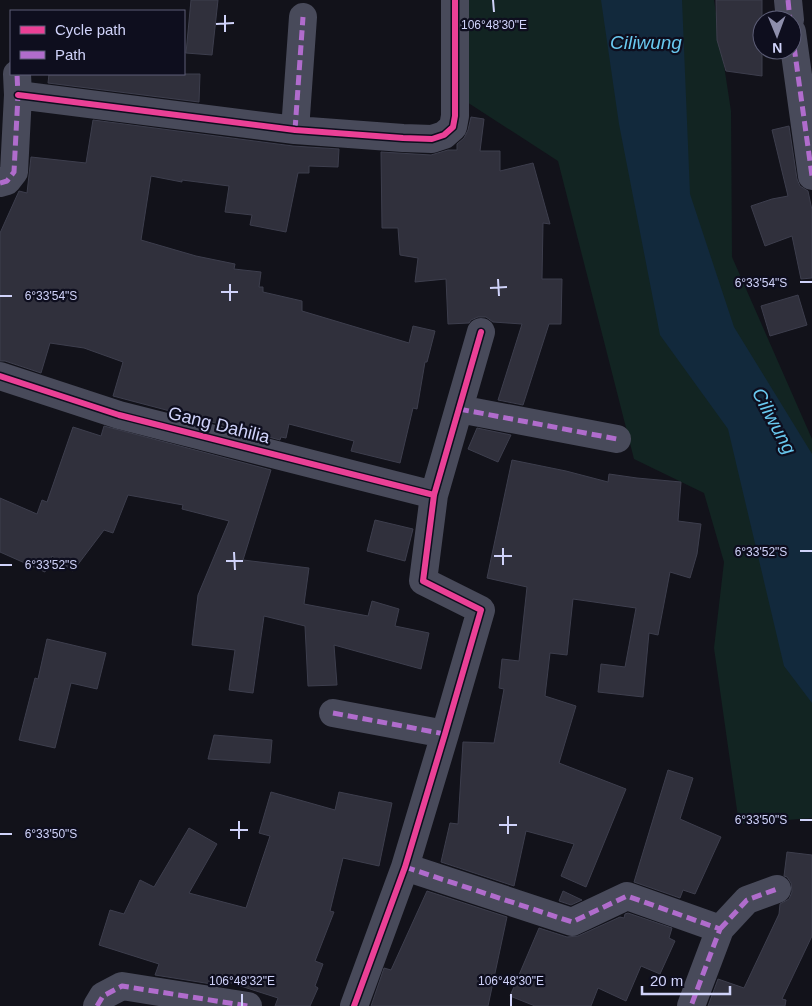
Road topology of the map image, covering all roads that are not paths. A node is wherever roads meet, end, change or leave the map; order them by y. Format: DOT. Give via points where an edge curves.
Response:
graph roads {
  1 [pos="455,0"];
  2 [pos="303,17"];
  3 [pos="796,60"];
  4 [pos="18,84"];
  5 [pos="294,130"];
  6 [pos="812,176"];
  7 [pos="0,183"];
  8 [pos="482,332"];
  9 [pos="0,376"];
  10 [pos="459,409"];
  11 [pos="617,439"];
  12 [pos="434,495"];
  13 [pos="333,713"];
  14 [pos="445,734"];
  15 [pos="405,868"];
  16 [pos="777,889"];
  17 [pos="720,929"];
  18 [pos="97,1006"];
  19 [pos="248,1006"];
  20 [pos="354,1006"];
  21 [pos="691,1006"];
  1 -- 5 [label="street" via="456,116 453,127 444,135 412,139"];
  2 -- 5 [label="street"];
  3 -- 6 [label="street"];
  4 -- 5 [label="street"];
  4 -- 7 [label="street" via="14,172 7,181"];
  8 -- 10 [label="street"];
  9 -- 12 [label="street, Gang Dahilia" via="119,415"];
  10 -- 11 [label="street"];
  10 -- 12 [label="street"];
  12 -- 14 [label="street" via="423,581 481,610"];
  13 -- 14 [label="street"];
  14 -- 15 [label="street"];
  15 -- 17 [label="street" via="572,922 627,896"];
  15 -- 20 [label="street"];
  16 -- 17 [label="street" via="747,900"];
  17 -- 21 [label="street"];
  18 -- 19 [label="street" via="102,996 122,986"];
}
